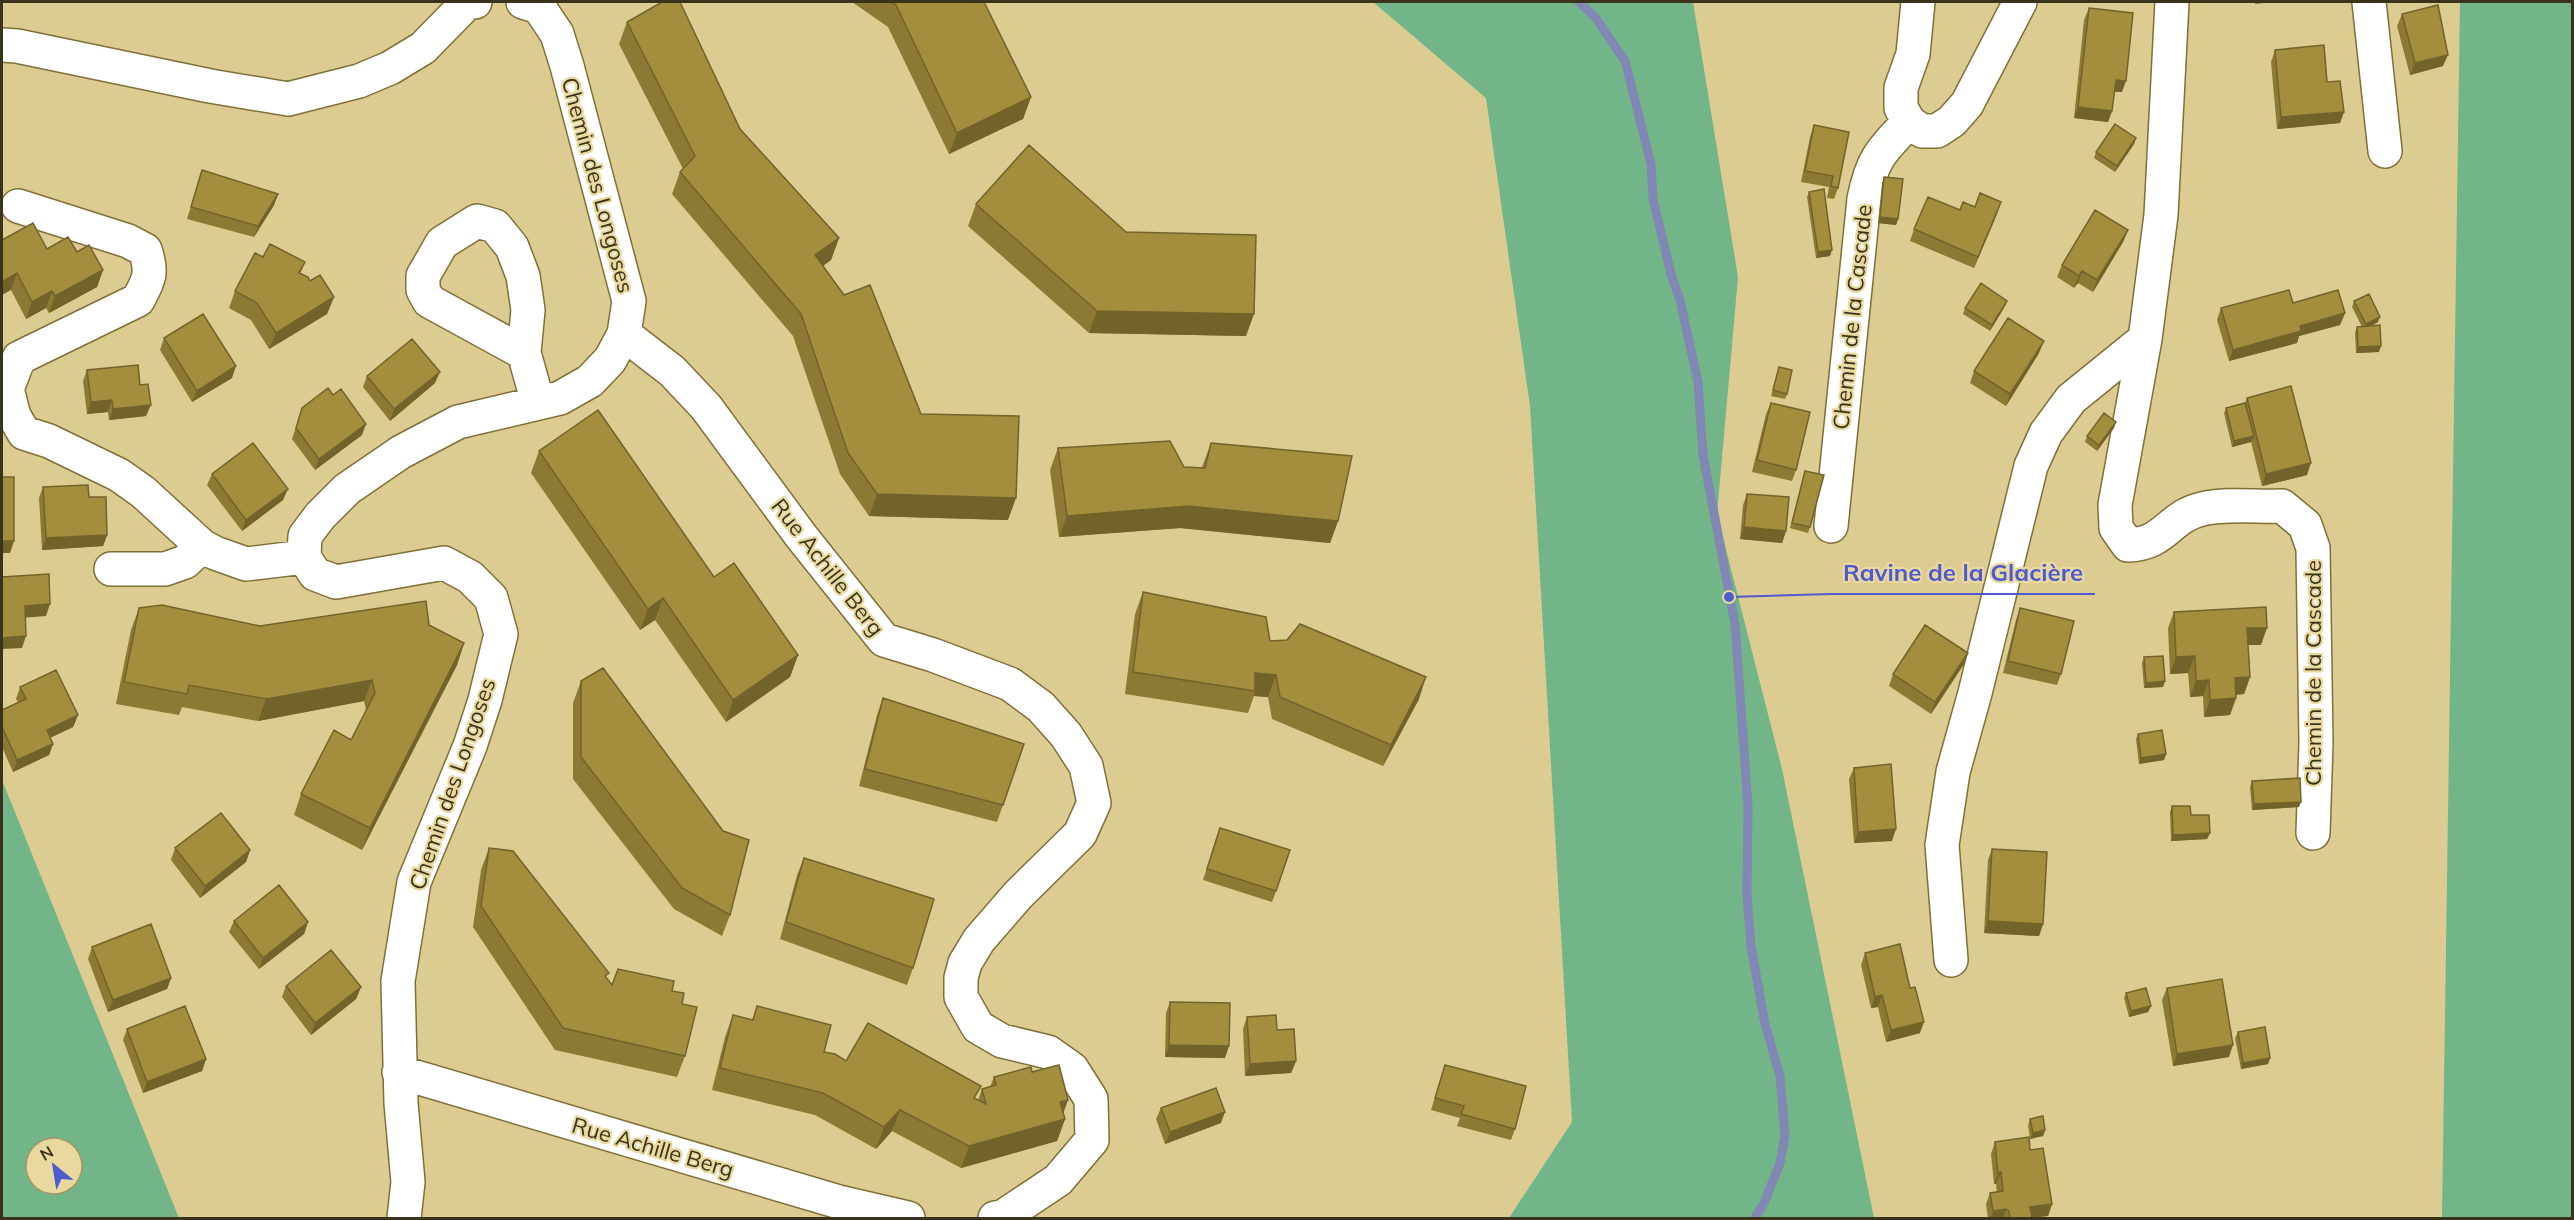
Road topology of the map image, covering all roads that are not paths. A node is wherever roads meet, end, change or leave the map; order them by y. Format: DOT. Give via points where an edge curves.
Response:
graph roads {
  1 [pos="475,2"];
  2 [pos="523,2"];
  3 [pos="1918,2"];
  4 [pos="2020,2"];
  5 [pos="2172,2"];
  6 [pos="2369,2"];
  7 [pos="2,45"];
  8 [pos="1909,122"];
  9 [pos="2385,151"];
  10 [pos="18,206"];
  11 [pos="624,334"];
  12 [pos="2145,339"];
  13 [pos="524,353"];
  14 [pos="538,403"];
  15 [pos="1831,526"];
  16 [pos="202,546"];
  17 [pos="304,557"];
  18 [pos="111,569"];
  19 [pos="2313,833"];
  20 [pos="1951,960"];
  21 [pos="399,1072"];
  22 [pos="404,1218"];
  23 [pos="908,1218"];
  24 [pos="995,1218"];
  1 -- 7 [label="street" via="467,3 423,48 390,68 359,81 288,99"];
  2 -- 11 [label="street, Chemin des Longoses" via="539,7 557,34 567,66 630,301"];
  3 -- 8 [label="street" via="1913,54 1901,88 1901,108"];
  4 -- 8 [label="street" via="1966,104 1952,122 1937,131 1922,131"];
  5 -- 12 [label="street, Chemin de la Cascade" via="2161,215"];
  6 -- 9 [label="street"];
  8 -- 15 [label="street, Chemin de la Cascade" via="1882,150 1869,172 1863,199"];
  10 -- 16 [label="street" via="128,241 145,250 151,265 138,300 19,358 7,389 14,416 24,433 49,441 135,486"];
  11 -- 14 [label="street, Chemin des Longoses" via="610,360 590,381 560,398"];
  11 -- 24 [label="street, Rue Achille Berg" via="672,370 706,407 884,640 1010,684 1041,707 1086,766 1094,803 1080,834 979,940 960,978 961,997 978,1028 1002,1041 1048,1052 1072,1069 1091,1099 1092,1140 1058,1180"];
  12 -- 19 [label="street, Chemin de la Cascade" via="2115,505 2116,528 2128,545 2145,544 2178,519 2202,509 2282,506 2305,525 2313,548"];
  12 -- 20 [label="street" via="2071,399 2046,433 2031,466 1953,772 1942,845"];
  13 -- 14 [label="street"];
  14 -- 17 [label="street, Chemin des Longoses" via="458,422 401,452 347,489 320,516 305,536"];
  16 -- 17 [label="street" via="246,564"];
  16 -- 18 [label="street" via="185,562 165,569"];
  17 -- 21 [label="street, Chemin des Longoses" via="315,574 336,582 444,563 470,577 491,598 501,634 470,746 414,882 398,981"];
  21 -- 22 [label="street, Chemin des Longoses" via="408,1182"];
  21 -- 23 [label="street, Rue Achille Berg" via="839,1202"];
}
